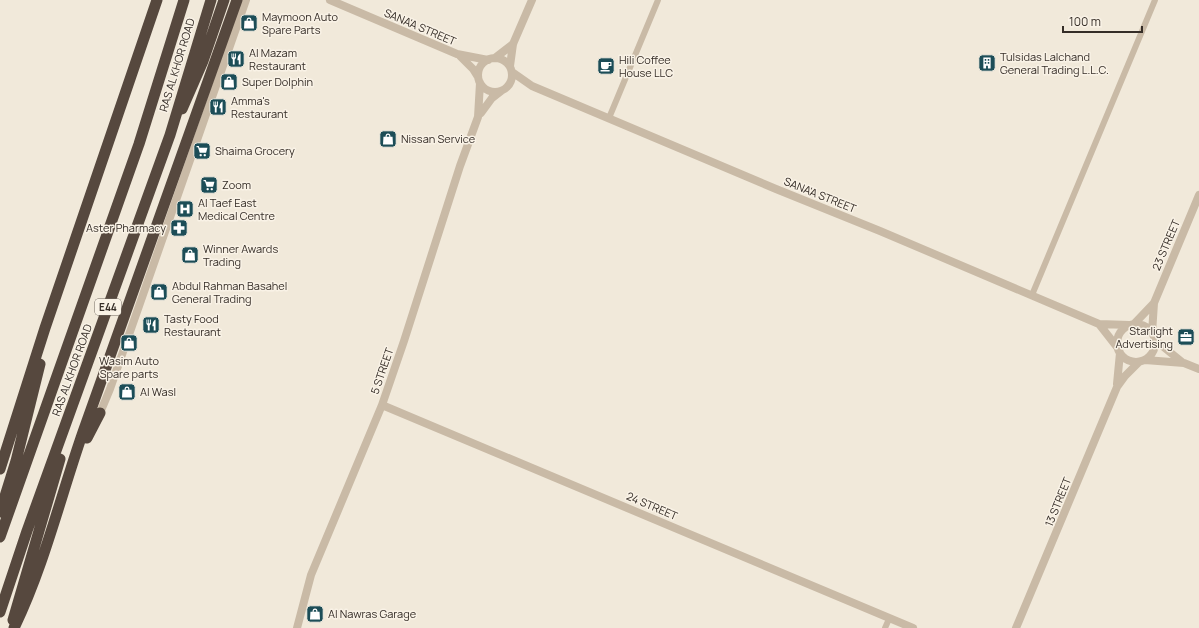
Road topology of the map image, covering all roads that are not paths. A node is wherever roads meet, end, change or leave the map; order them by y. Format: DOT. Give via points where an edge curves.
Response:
graph roads {
  1 [pos="149,0"];
  2 [pos="157,0"];
  3 [pos="184,0"];
  4 [pos="211,0"];
  5 [pos="224,0"];
  6 [pos="237,0"];
  7 [pos="246,0"];
  8 [pos="330,0"];
  9 [pos="532,0"];
  10 [pos="658,0"];
  11 [pos="1155,0"];
  12 [pos="513,44"];
  13 [pos="457,54"];
  14 [pos="492,59"];
  15 [pos="511,69"];
  16 [pos="479,81"];
  17 [pos="532,86"];
  18 [pos="504,89"];
  19 [pos="126,91"];
  20 [pos="478,117"];
  21 [pos="609,118"];
  22 [pos="170,135"];
  23 [pos="1199,195"];
  24 [pos="1032,295"];
  25 [pos="1154,303"];
  26 [pos="1099,324"];
  27 [pos="1131,324"];
  28 [pos="45,328"];
  29 [pos="1154,337"];
  30 [pos="1118,350"];
  31 [pos="1142,361"];
  32 [pos="1184,363"];
  33 [pos="1199,370"];
  34 [pos="1117,387"];
  35 [pos="382,404"];
  36 [pos="70,413"];
  37 [pos="100,413"];
  38 [pos="0,469"];
  39 [pos="60,501"];
  40 [pos="0,512"];
  41 [pos="0,537"];
  42 [pos="0,612"];
  43 [pos="889,619"];
  44 [pos="1018,627"];
  45 [pos="13,628"];
  46 [pos="297,628"];
  47 [pos="885,628"];
  48 [pos="913,628"];
  1 -- 19 [label="highway"];
  2 -- 19 [label="highway"];
  3 -- 41 [label="highway, RAS AL KHOR ROAD / E44" via="139,144"];
  4 -- 22 [label="highway, RAS AL KHOR ROAD / E44"];
  5 -- 22 [label="highway" via="203,60"];
  6 -- 39 [label="highway"];
  7 -- 37 [label="street"];
  8 -- 13 [label="street, SANA'A STREET"];
  9 -- 12 [label="street"];
  10 -- 21 [label="street"];
  11 -- 24 [label="street"];
  12 -- 14 [label="street"];
  12 -- 15 [label="street"];
  13 -- 14 [label="street, SANA'A STREET"];
  13 -- 16 [label="street, SANA'A STREET" via="473,68"];
  14 -- 15 [label="street" via="504,60"];
  14 -- 16 [label="street" via="480,67"];
  15 -- 17 [label="street, SANA'A STREET"];
  15 -- 18 [label="street" via="510,83"];
  16 -- 18 [label="street" via="490,91"];
  16 -- 20 [label="street, 5 STREET"];
  17 -- 18 [label="street, SANA'A STREET"];
  17 -- 21 [label="street, SANA'A STREET"];
  18 -- 20 [label="street, 5 STREET" via="484,107"];
  19 -- 28 [label="highway"];
  20 -- 35 [label="street, 5 STREET"];
  21 -- 24 [label="street, SANA'A STREET"];
  22 -- 36 [label="highway, RAS AL KHOR ROAD / E44"];
  23 -- 25 [label="street, 23 STREET"];
  24 -- 26 [label="street, SANA'A STREET"];
  25 -- 27 [label="street, 23 STREET"];
  25 -- 29 [label="street, 23 STREET"];
  26 -- 27 [label="street, SANA'A STREET"];
  26 -- 30 [label="street, SANA'A STREET"];
  27 -- 29 [label="street" via="1145,326"];
  27 -- 30 [label="street" via="1119,334"];
  28 -- 38 [label="highway"];
  28 -- 40 [label="highway" via="42,359"];
  29 -- 31 [label="street" via="1154,348"];
  29 -- 32 [label="street"];
  30 -- 31 [label="street" via="1128,360"];
  30 -- 34 [label="street, 13 STREET"];
  31 -- 32 [label="street"];
  31 -- 34 [label="street, 13 STREET"];
  32 -- 33 [label="street"];
  34 -- 44 [label="street, 13 STREET"];
  35 -- 43 [label="street, 24 STREET"];
  35 -- 46 [label="street, 5 STREET" via="311,575"];
  36 -- 42 [label="highway, RAS AL KHOR ROAD / E44"];
  36 -- 45 [label="highway" via="55,478 17,602"];
  37 -- 39 [label="highway" via="82,447 69,485"];
  39 -- 45 [label="highway" via="42,562"];
  43 -- 47 [label="street"];
  43 -- 48 [label="street, 24 STREET"];
}
